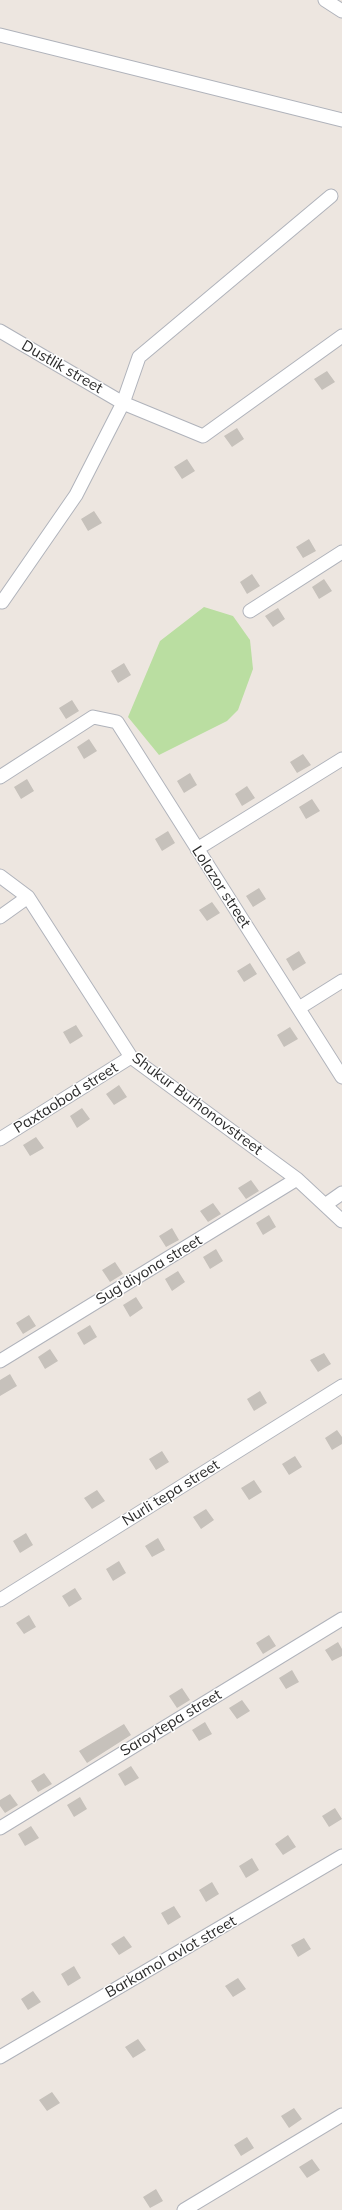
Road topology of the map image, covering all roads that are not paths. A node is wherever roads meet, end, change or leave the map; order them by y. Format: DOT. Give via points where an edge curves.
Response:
graph roads {
  1 [pos="324,0"];
  2 [pos="342,11"];
  3 [pos="0,35"];
  4 [pos="342,120"];
  5 [pos="331,196"];
  6 [pos="0,331"];
  7 [pos="342,336"];
  8 [pos="124,403"];
  9 [pos="342,552"];
  10 [pos="1,602"];
  11 [pos="250,611"];
  12 [pos="342,759"];
  13 [pos="0,777"];
  14 [pos="196,849"];
  15 [pos="0,876"];
  16 [pos="28,897"];
  17 [pos="0,917"];
  18 [pos="342,981"];
  19 [pos="299,1008"];
  20 [pos="131,1057"];
  21 [pos="342,1077"];
  22 [pos="0,1139"];
  23 [pos="297,1179"];
  24 [pos="342,1193"];
  25 [pos="325,1205"];
  26 [pos="342,1221"];
  27 [pos="0,1361"];
  28 [pos="342,1386"];
  29 [pos="0,1600"];
  30 [pos="342,1619"];
  31 [pos="0,1828"];
  32 [pos="342,1856"];
  33 [pos="0,2057"];
  34 [pos="342,2115"];
  35 [pos="184,2210"];
  1 -- 2 [label="street"];
  3 -- 4 [label="street"];
  5 -- 8 [label="street" via="139,357"];
  6 -- 8 [label="street, Dustlik street"];
  7 -- 8 [label="street, Dustlik street" via="203,436"];
  8 -- 10 [label="street" via="76,495"];
  9 -- 11 [label="street"];
  12 -- 14 [label="street"];
  13 -- 14 [label="street, Lolazor street" via="94,718 117,722"];
  14 -- 19 [label="street, Lolazor street"];
  15 -- 16 [label="street, Shukur Burhonovstreet"];
  16 -- 17 [label="street"];
  16 -- 20 [label="street, Shukur Burhonovstreet"];
  18 -- 19 [label="street"];
  19 -- 21 [label="street, Lolazor street"];
  20 -- 22 [label="street, Paxtaobod street"];
  20 -- 23 [label="street, Shukur Burhonovstreet"];
  23 -- 25 [label="street, Shukur Burhonovstreet"];
  23 -- 27 [label="street, Sug'diyona street"];
  24 -- 25 [label="street"];
  25 -- 26 [label="street, Shukur Burhonovstreet"];
  28 -- 29 [label="street, Nurli tepa street"];
  30 -- 31 [label="street, Saroytepa street"];
  32 -- 33 [label="street, Barkamol avlot street"];
  34 -- 35 [label="street"];
}
